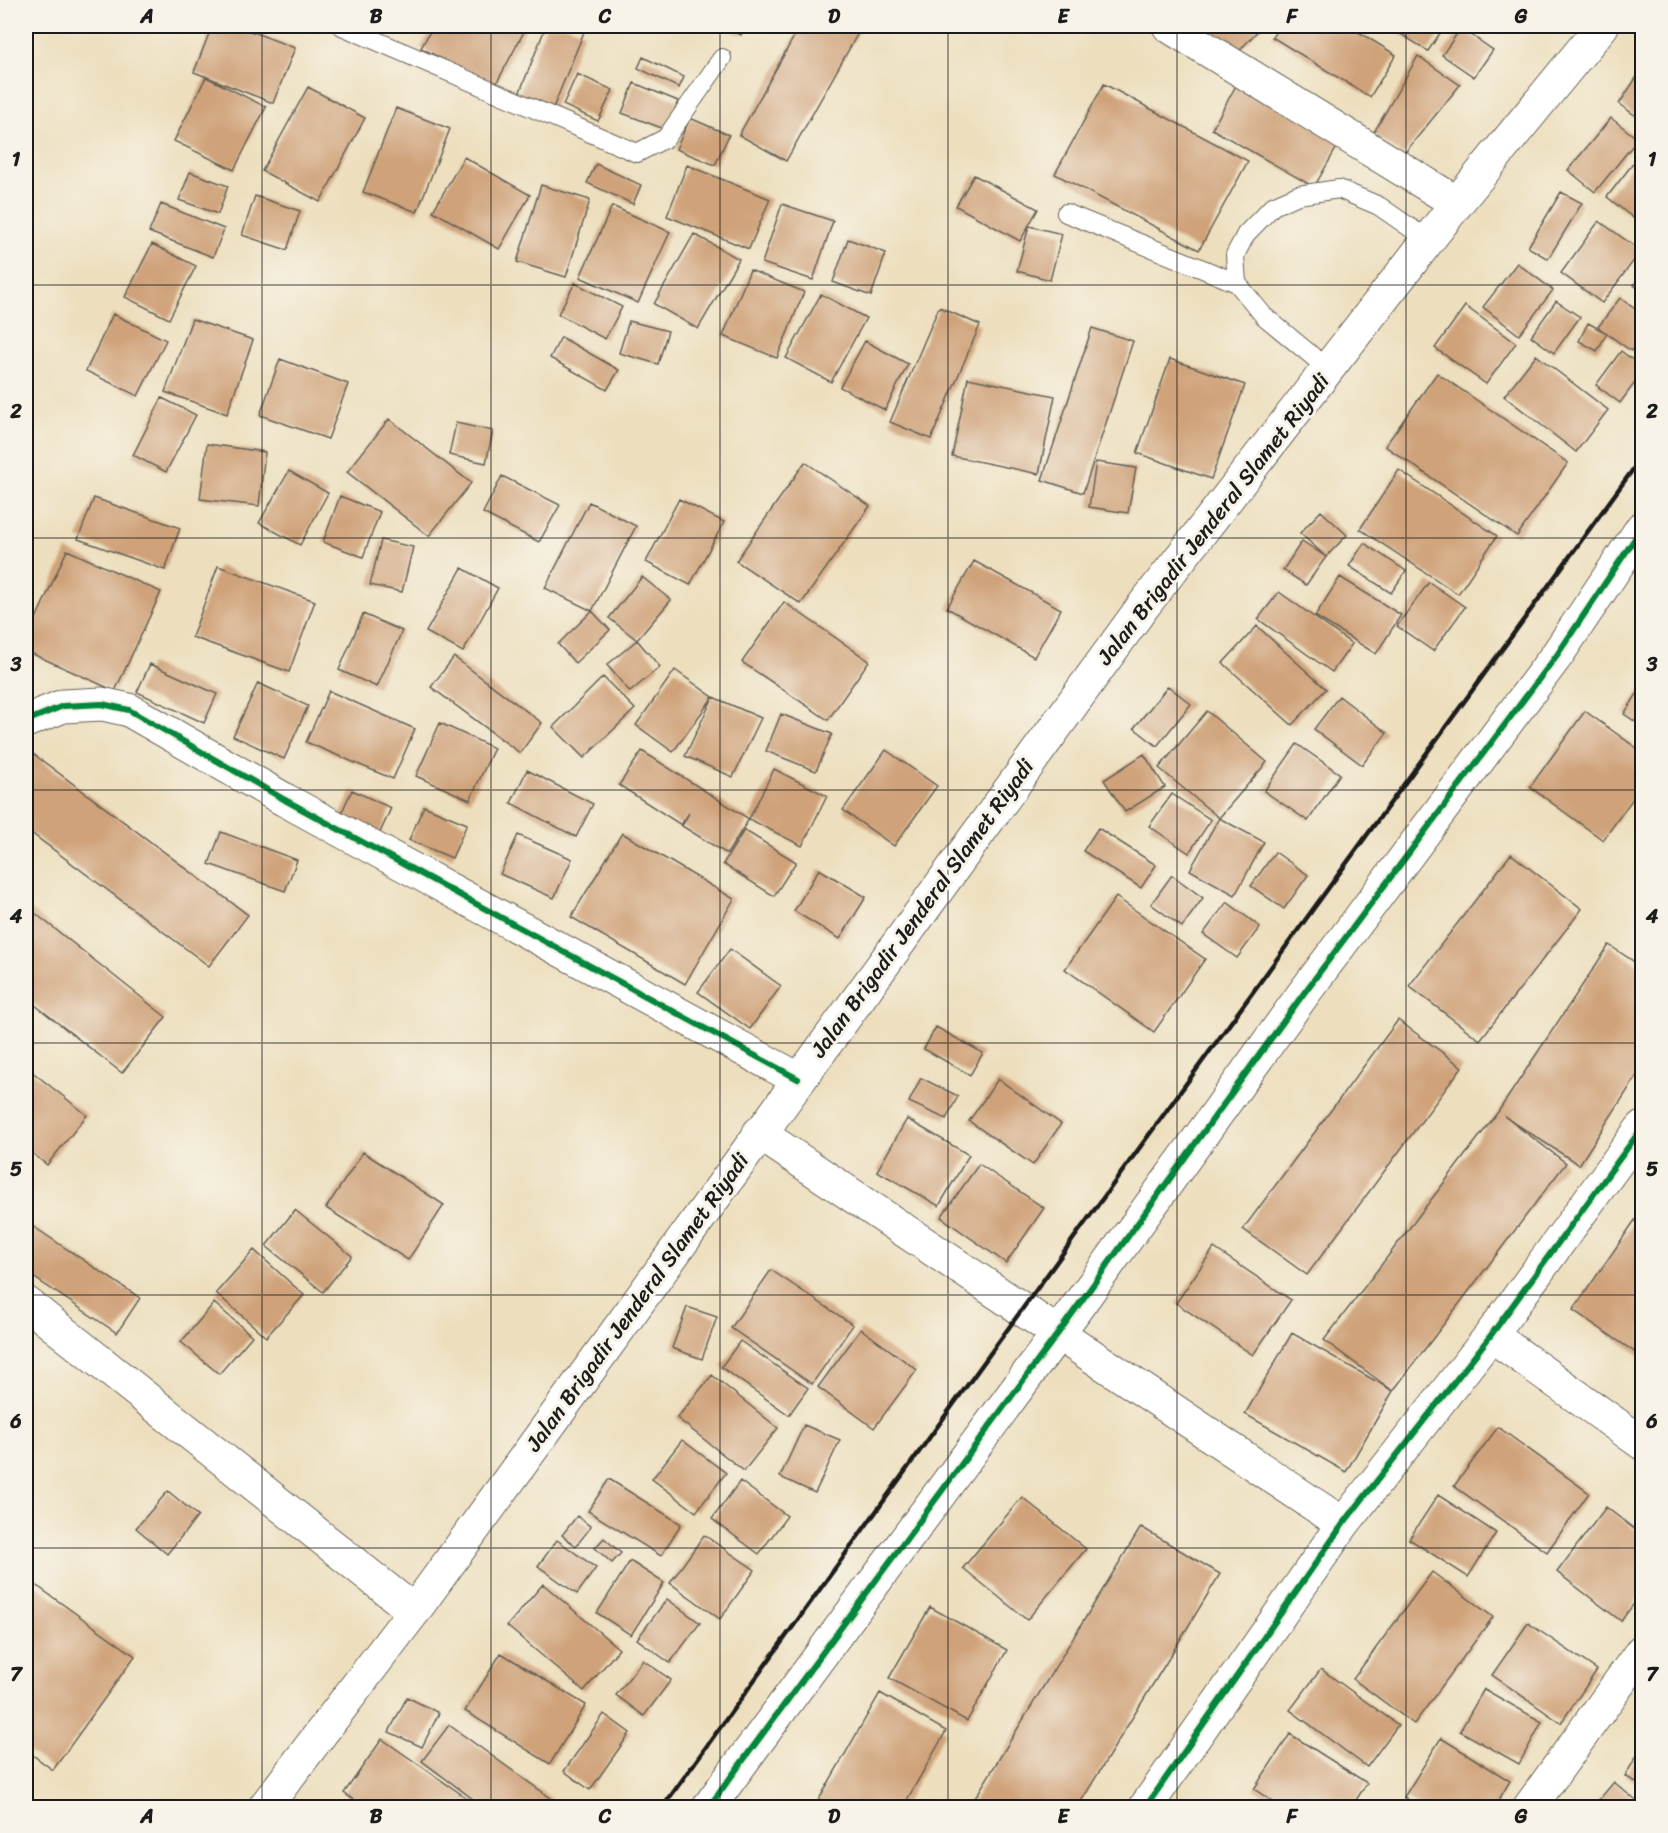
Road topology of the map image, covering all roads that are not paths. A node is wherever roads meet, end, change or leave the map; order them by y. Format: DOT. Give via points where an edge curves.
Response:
graph roads {
  1 [pos="342,26"];
  2 [pos="1169,26"];
  3 [pos="1602,26"];
  4 [pos="722,58"];
  5 [pos="1457,202"];
  6 [pos="1066,213"];
  7 [pos="1428,240"];
  8 [pos="1237,283"];
  9 [pos="1328,369"];
  10 [pos="1642,528"];
  11 [pos="26,721"];
  12 [pos="798,1079"];
  13 [pos="1642,1128"];
  14 [pos="759,1133"];
  15 [pos="26,1303"];
  16 [pos="1059,1332"];
  17 [pos="1491,1335"];
  18 [pos="1642,1443"];
  19 [pos="1343,1524"];
  20 [pos="414,1611"];
  21 [pos="1642,1651"];
  22 [pos="264,1808"];
  23 [pos="708,1808"];
  24 [pos="1145,1808"];
  25 [pos="1528,1808"];
  1 -- 4 [label="lane" via="637,153 666,138"];
  2 -- 5 [label="street"];
  3 -- 5 [label="street, Jalan Brigadir Jenderal Slamet Riyadi"];
  5 -- 7 [label="street, Jalan Brigadir Jenderal Slamet Riyadi"];
  6 -- 8 [label="lane"];
  7 -- 8 [label="lane" via="1379,206 1339,189 1298,195 1273,206 1246,234 1235,255"];
  7 -- 9 [label="street, Jalan Brigadir Jenderal Slamet Riyadi"];
  8 -- 9 [label="lane" via="1264,316"];
  9 -- 12 [label="street, Jalan Brigadir Jenderal Slamet Riyadi" via="1144,605"];
  10 -- 16 [label="street" via="1557,655 1304,993"];
  11 -- 12 [label="street" via="63,706 102,704 129,710 285,800"];
  12 -- 14 [label="street, Jalan Brigadir Jenderal Slamet Riyadi"];
  13 -- 17 [label="street"];
  14 -- 16 [label="street"];
  14 -- 20 [label="street, Jalan Brigadir Jenderal Slamet Riyadi"];
  15 -- 20 [label="street"];
  16 -- 19 [label="street"];
  16 -- 23 [label="street"];
  17 -- 18 [label="street"];
  17 -- 19 [label="street"];
  19 -- 24 [label="street"];
  20 -- 22 [label="street, Jalan Brigadir Jenderal Slamet Riyadi"];
  21 -- 25 [label="street"];
}
